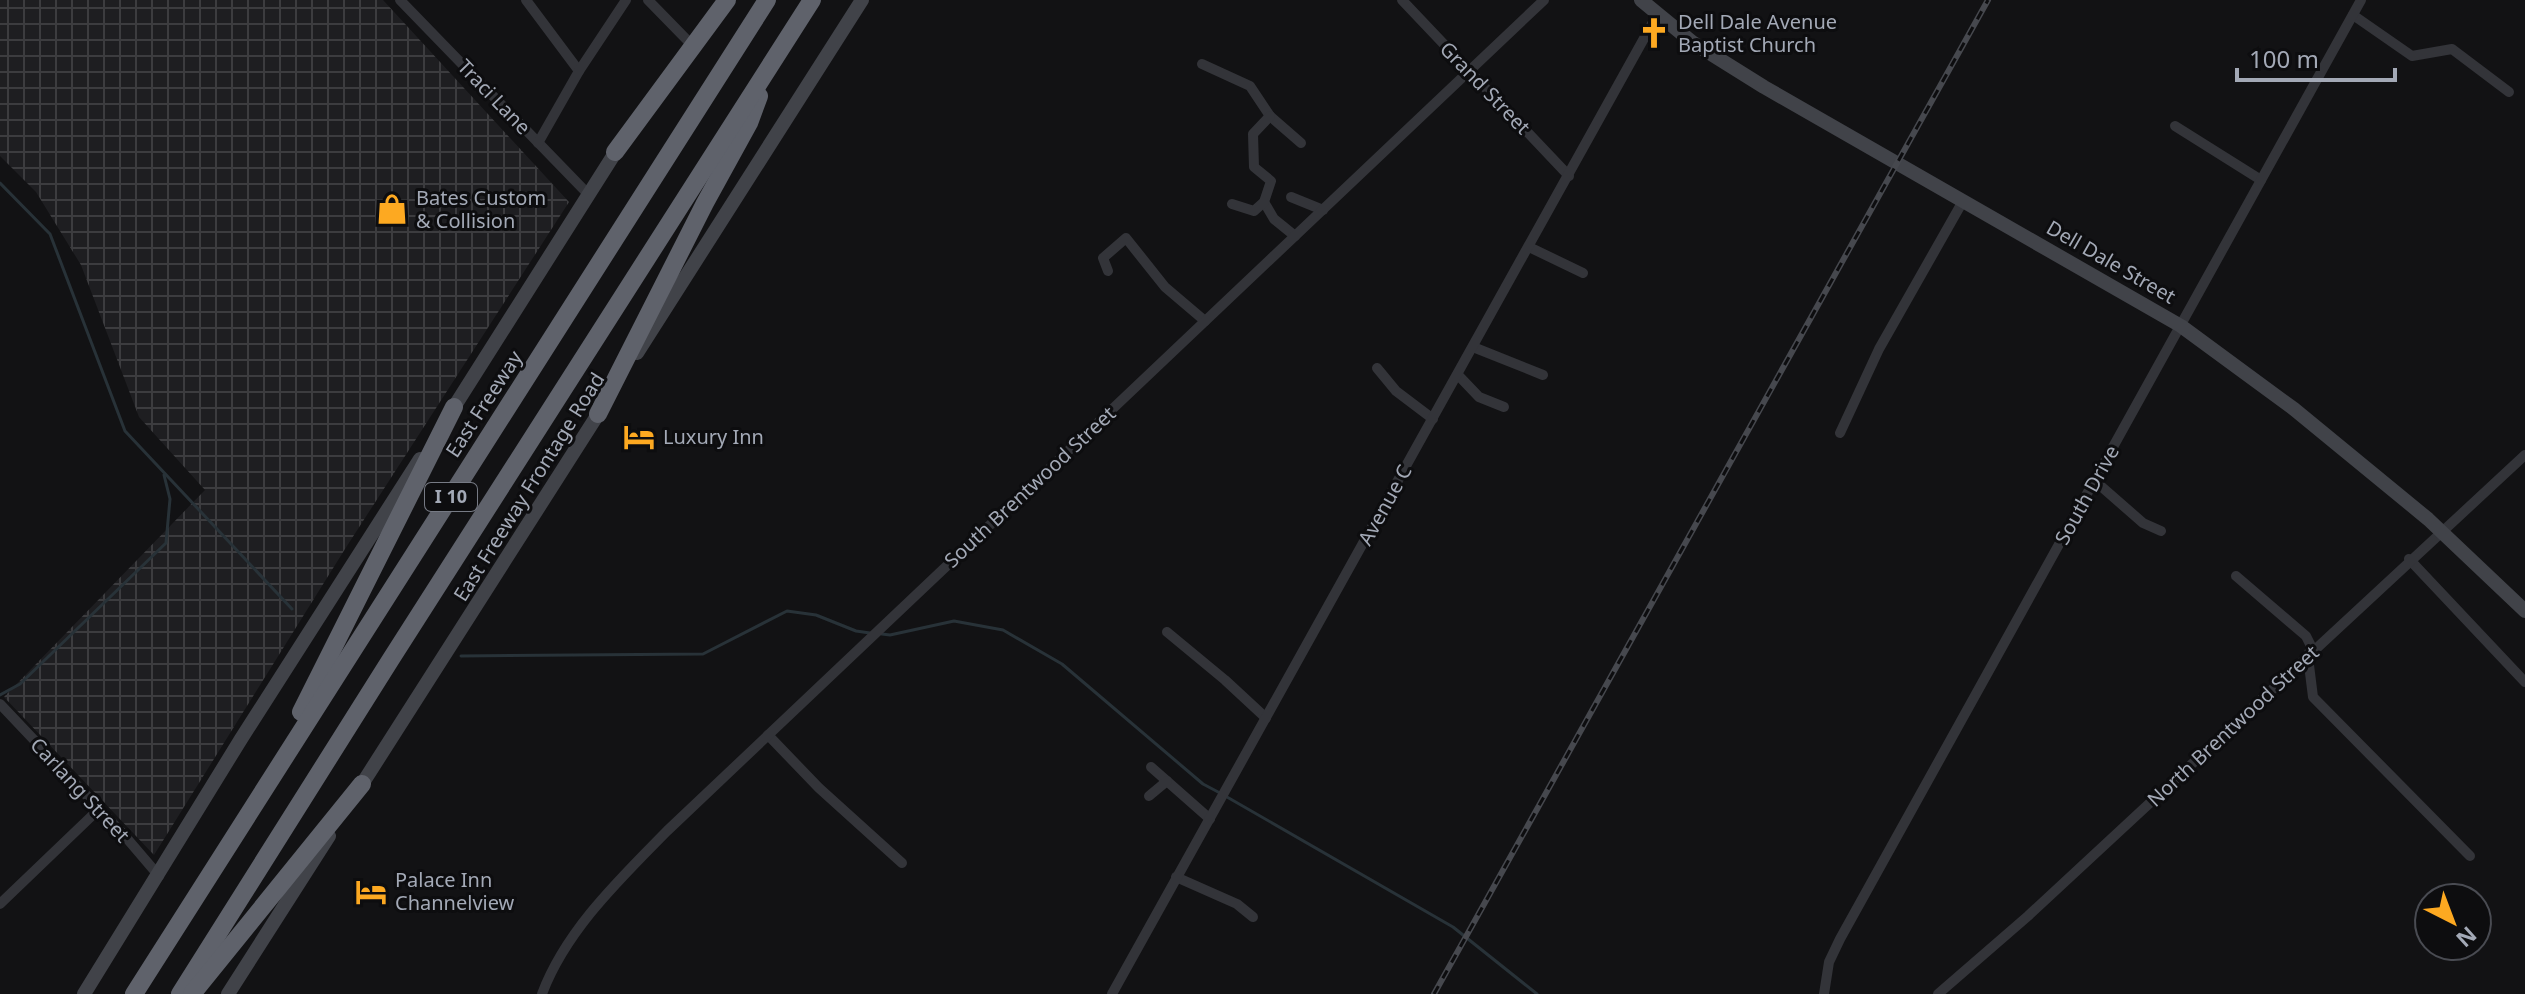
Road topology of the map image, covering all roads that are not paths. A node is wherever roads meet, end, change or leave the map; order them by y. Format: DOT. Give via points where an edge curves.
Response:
graph roads {
  1 [pos="400,0"];
  2 [pos="526,0"];
  3 [pos="626,0"];
  4 [pos="648,0"];
  5 [pos="716,0"];
  6 [pos="727,0"];
  7 [pos="767,0"];
  8 [pos="812,0"];
  9 [pos="862,0"];
  10 [pos="1402,0"];
  11 [pos="1544,0"];
  12 [pos="1641,0"];
  13 [pos="2361,0"];
  14 [pos="1657,15"];
  15 [pos="2353,15"];
  16 [pos="689,42"];
  17 [pos="1202,64"];
  18 [pos="770,66"];
  19 [pos="579,71"];
  20 [pos="1469,71"];
  21 [pos="2509,92"];
  22 [pos="1270,116"];
  23 [pos="2175,126"];
  24 [pos="538,143"];
  25 [pos="1301,143"];
  26 [pos="615,152"];
  27 [pos="1569,176"];
  28 [pos="2261,180"];
  29 [pos="588,194"];
  30 [pos="1291,197"];
  31 [pos="1963,201"];
  32 [pos="1264,202"];
  33 [pos="1232,204"];
  34 [pos="1323,210"];
  35 [pos="1295,236"];
  36 [pos="1529,247"];
  37 [pos="1108,271"];
  38 [pos="1583,273"];
  39 [pos="1205,321"];
  40 [pos="2181,326"];
  41 [pos="1473,347"];
  42 [pos="1377,368"];
  43 [pos="1458,375"];
  44 [pos="1543,375"];
  45 [pos="454,407"];
  46 [pos="1504,407"];
  47 [pos="598,414"];
  48 [pos="1433,419"];
  49 [pos="1840,433"];
  50 [pos="2525,455"];
  51 [pos="2095,481"];
  52 [pos="2161,531"];
  53 [pos="2442,531"];
  54 [pos="2409,559"];
  55 [pos="2236,576"];
  56 [pos="2525,611"];
  57 [pos="1167,632"];
  58 [pos="2308,657"];
  59 [pos="2525,682"];
  60 [pos="0,704"];
  61 [pos="1266,718"];
  62 [pos="768,735"];
  63 [pos="1151,767"];
  64 [pos="1167,781"];
  65 [pos="362,784"];
  66 [pos="1149,796"];
  67 [pos="255,804"];
  68 [pos="99,809"];
  69 [pos="1210,819"];
  70 [pos="2470,856"];
  71 [pos="902,863"];
  72 [pos="159,876"];
  73 [pos="1176,877"];
  74 [pos="0,904"];
  75 [pos="1253,917"];
  76 [pos="84,994"];
  77 [pos="134,994"];
  78 [pos="180,994"];
  79 [pos="192,994"];
  80 [pos="228,994"];
  81 [pos="542,994"];
  82 [pos="1112,994"];
  83 [pos="1824,994"];
  84 [pos="1938,994"];
  1 -- 24 [label="street, Traci Lane"];
  2 -- 19 [label="street"];
  3 -- 19 [label="street"];
  4 -- 16 [label="street"];
  5 -- 16 [label="main road"];
  6 -- 26 [label="highway"];
  7 -- 67 [label="highway, East Freeway / I 10"];
  8 -- 18 [label="highway, I 10"];
  9 -- 47 [label="main road, East Freeway Frontage Road"];
  10 -- 20 [label="street, Grand Street"];
  11 -- 20 [label="street, South Brentwood Street"];
  12 -- 14 [label="main road, Dell Dale Street"];
  13 -- 15 [label="street, South Drive"];
  14 -- 27 [label="street, Avenue C"];
  14 -- 31 [label="main road, Dell Dale Street" via="1764,87"];
  15 -- 21 [label="street" via="2412,56 2452,49"];
  15 -- 28 [label="street, South Drive"];
  16 -- 26 [label="main road"];
  17 -- 22 [label="street" via="1250,86"];
  18 -- 47 [label="highway" via="749,123"];
  18 -- 78 [label="highway, I 10"];
  19 -- 24 [label="street"];
  20 -- 27 [label="street, Grand Street"];
  20 -- 34 [label="street, South Brentwood Street"];
  22 -- 25 [label="street"];
  22 -- 32 [label="street" via="1253,134 1254,167 1271,181"];
  23 -- 28 [label="street"];
  24 -- 29 [label="street, Traci Lane"];
  26 -- 29 [label="main road"];
  27 -- 36 [label="street, Avenue C"];
  28 -- 40 [label="street, South Drive"];
  29 -- 45 [label="main road"];
  30 -- 34 [label="street"];
  31 -- 40 [label="main road, Dell Dale Street"];
  31 -- 49 [label="street" via="1879,349"];
  32 -- 33 [label="street" via="1254,211"];
  32 -- 35 [label="street" via="1274,219"];
  34 -- 35 [label="street, South Brentwood Street"];
  35 -- 39 [label="street, South Brentwood Street"];
  36 -- 38 [label="street"];
  36 -- 41 [label="street, Avenue C"];
  37 -- 39 [label="street" via="1103,258 1126,238 1165,287"];
  39 -- 62 [label="street, South Brentwood Street"];
  40 -- 51 [label="street, South Drive"];
  40 -- 53 [label="main road, Dell Dale Street" via="2294,409"];
  41 -- 43 [label="street, Avenue C"];
  41 -- 44 [label="street"];
  42 -- 48 [label="street" via="1396,391"];
  43 -- 46 [label="street" via="1479,397"];
  43 -- 48 [label="street, Avenue C"];
  45 -- 67 [label="highway"];
  45 -- 72 [label="main road"];
  47 -- 65 [label="main road, East Freeway Frontage Road"];
  48 -- 61 [label="street, Avenue C"];
  50 -- 53 [label="street, North Brentwood Street"];
  51 -- 52 [label="street" via="2143,523"];
  51 -- 83 [label="street, South Drive" via="1840,939 1829,962"];
  53 -- 54 [label="street, North Brentwood Street"];
  53 -- 56 [label="main road, Dell Dale Street"];
  54 -- 58 [label="street, North Brentwood Street"];
  54 -- 59 [label="street"];
  55 -- 58 [label="street" via="2306,636 2311,646"];
  57 -- 61 [label="street"];
  58 -- 70 [label="street" via="2313,697"];
  58 -- 84 [label="street, North Brentwood Street"];
  60 -- 68 [label="street, Carlang Street"];
  61 -- 69 [label="street, Avenue C"];
  62 -- 71 [label="street"];
  62 -- 81 [label="street, South Brentwood Street" via="591,913 559,957"];
  63 -- 64 [label="street"];
  64 -- 66 [label="street"];
  64 -- 69 [label="street"];
  65 -- 79 [label="highway"];
  65 -- 80 [label="main road, East Freeway Frontage Road"];
  67 -- 77 [label="highway, East Freeway / I 10"];
  68 -- 72 [label="street, Carlang Street"];
  68 -- 74 [label="street"];
  69 -- 73 [label="street, Avenue C"];
  72 -- 76 [label="main road"];
  73 -- 75 [label="street" via="1237,904"];
  73 -- 82 [label="street, Avenue C"];
}
